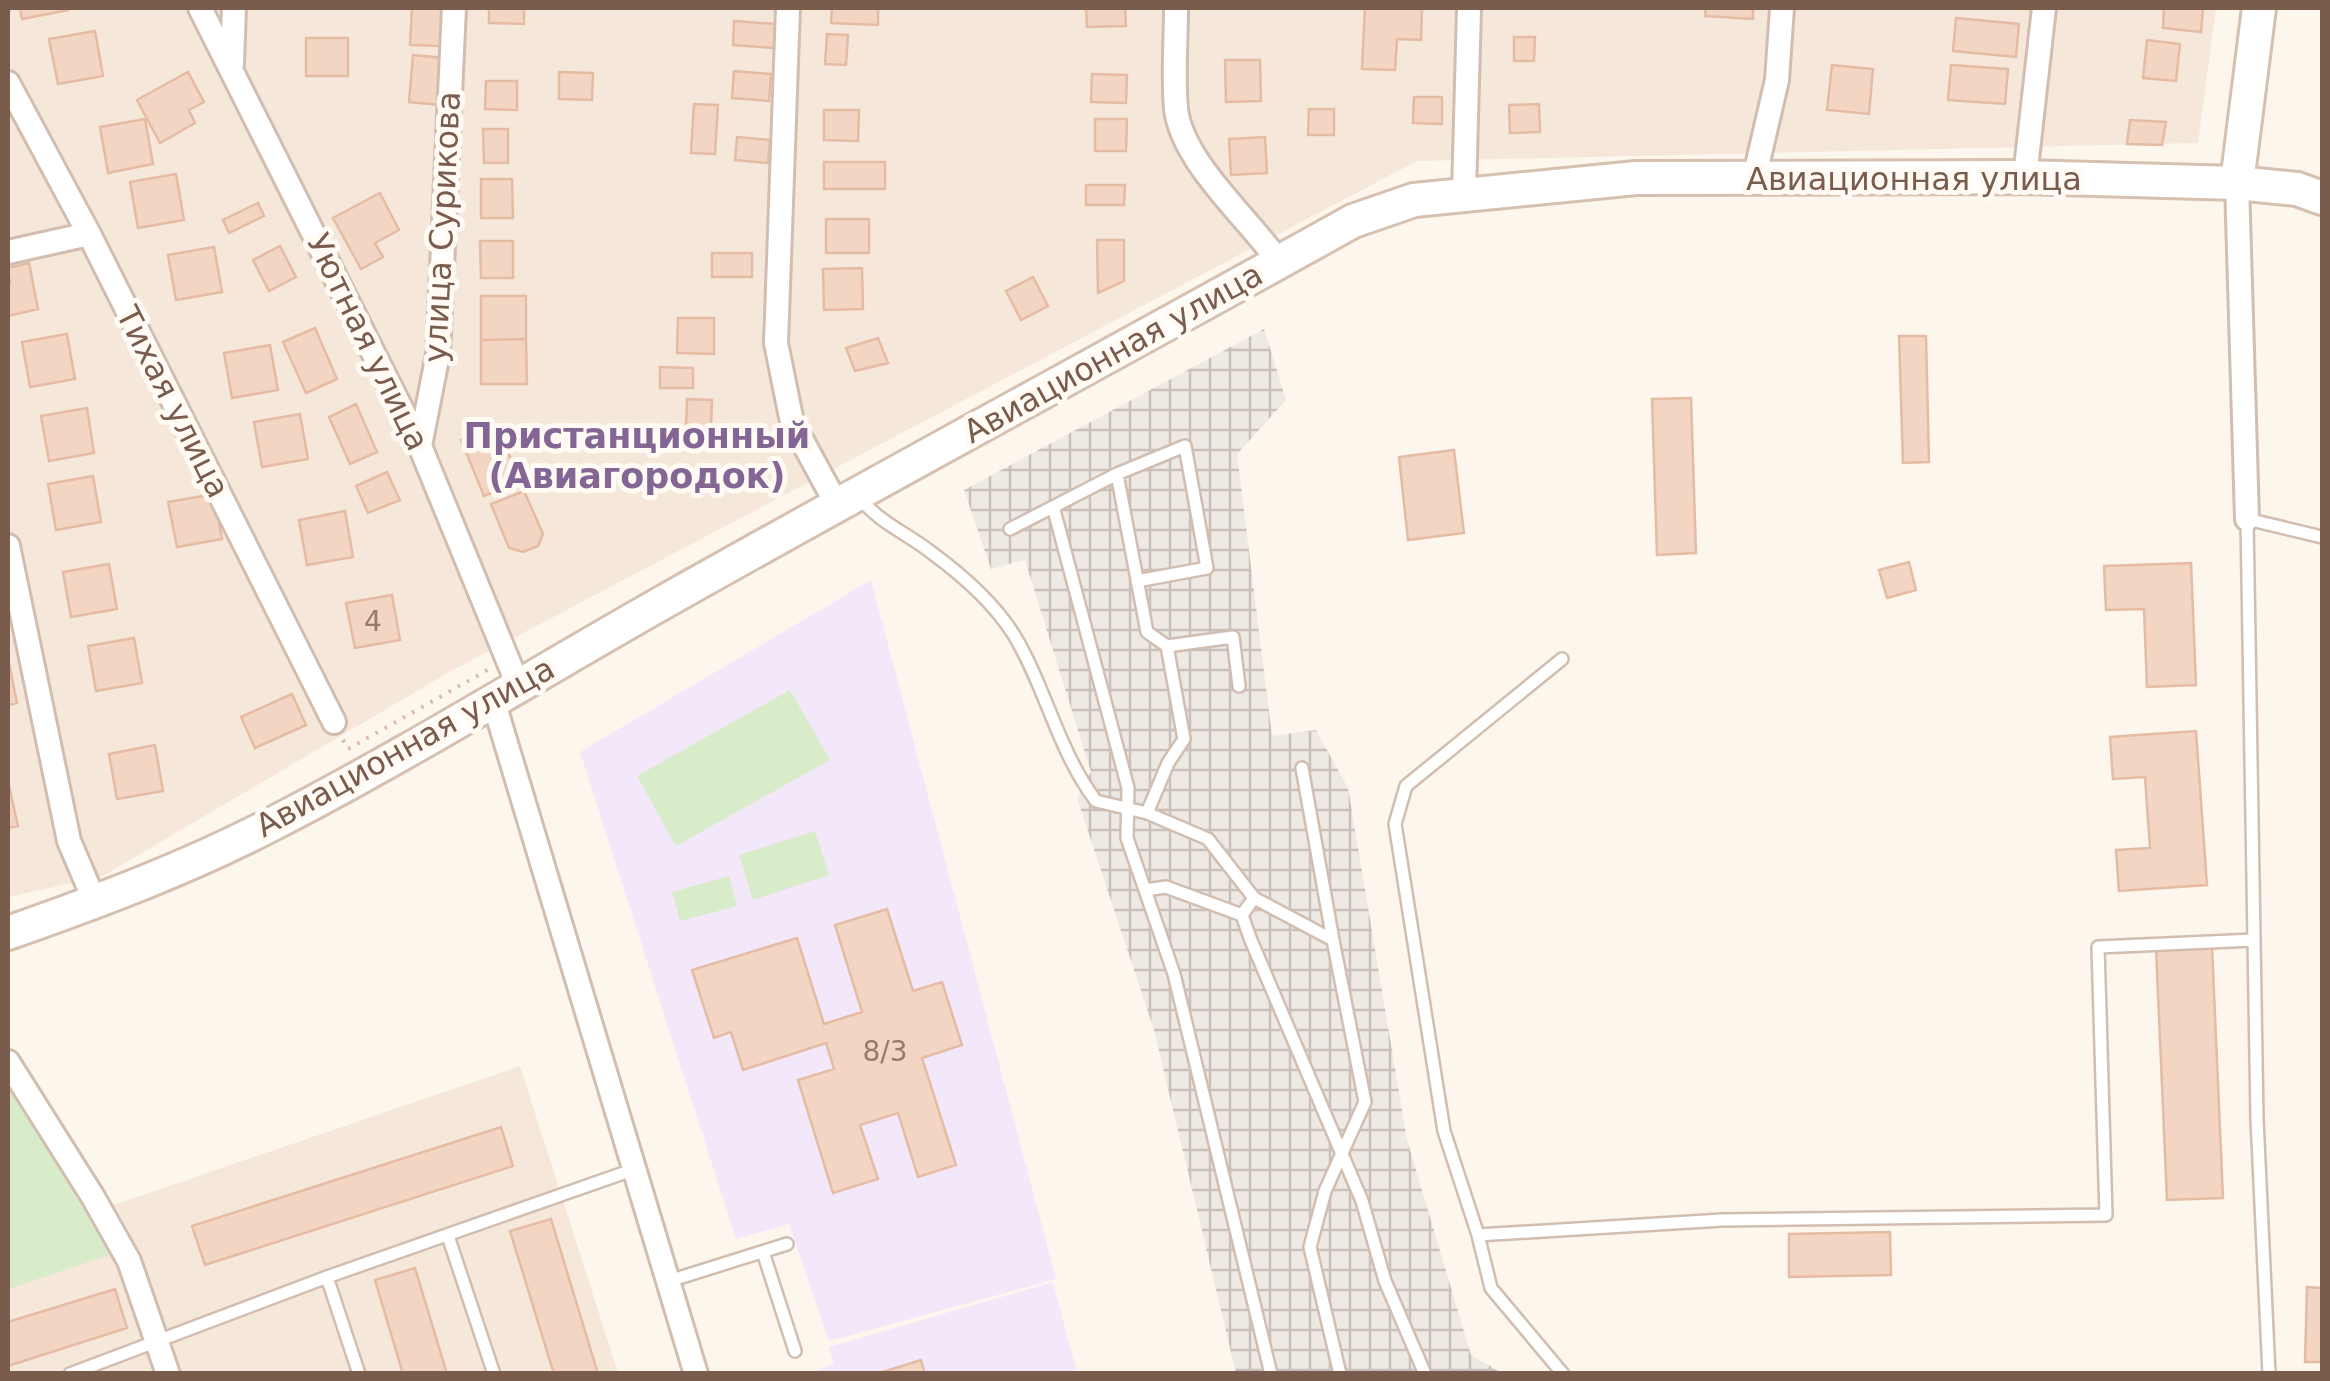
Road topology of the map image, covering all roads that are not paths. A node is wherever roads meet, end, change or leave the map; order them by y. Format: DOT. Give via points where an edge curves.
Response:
graph roads {
  1 [pos="200,8"];
  2 [pos="234,8"];
  3 [pos="454,8"];
  4 [pos="788,8"];
  5 [pos="1176,8"];
  6 [pos="1469,8"];
  7 [pos="1782,8"];
  8 [pos="2044,8"];
  9 [pos="2259,8"];
  10 [pos="232,68"];
  11 [pos="8,84"];
  12 [pos="2025,177"];
  13 [pos="1754,179"];
  14 [pos="2238,183"];
  15 [pos="1464,193"];
  16 [pos="2322,198"];
  17 [pos="88,234"];
  18 [pos="8,252"];
  19 [pos="1280,262"];
  20 [pos="420,446"];
  21 [pos="1117,474"];
  22 [pos="847,499"];
  23 [pos="1054,510"];
  24 [pos="2248,519"];
  25 [pos="1010,529"];
  26 [pos="2322,536"];
  27 [pos="8,546"];
  28 [pos="1138,581"];
  29 [pos="1167,646"];
  30 [pos="1562,659"];
  31 [pos="506,681"];
  32 [pos="1239,686"];
  33 [pos="334,722"];
  34 [pos="1302,768"];
  35 [pos="1127,808"];
  36 [pos="1147,813"];
  37 [pos="1145,890"];
  38 [pos="1254,898"];
  39 [pos="94,902"];
  40 [pos="1242,915"];
  41 [pos="8,933"];
  42 [pos="1333,940"];
  43 [pos="2254,940"];
  44 [pos="8,1062"];
  45 [pos="1342,1153"];
  46 [pos="635,1169"];
  47 [pos="1478,1235"];
  48 [pos="448,1236"];
  49 [pos="787,1244"];
  50 [pos="763,1252"];
  51 [pos="327,1277"];
  52 [pos="668,1281"];
  53 [pos="158,1340"];
  54 [pos="795,1350"];
  55 [pos="70,1374"];
  56 [pos="168,1374"];
  57 [pos="360,1374"];
  58 [pos="494,1374"];
  59 [pos="696,1374"];
  60 [pos="1271,1374"];
  61 [pos="1340,1374"];
  62 [pos="1426,1374"];
  63 [pos="1563,1374"];
  64 [pos="2270,1374"];
  1 -- 10 [label="street, Уютная улица"];
  2 -- 10 [label="street"];
  3 -- 20 [label="street, улица Сурикова" via="438,354"];
  4 -- 22 [label="street" via="776,343 792,422"];
  5 -- 19 [label="street" via="1176,113 1195,156"];
  6 -- 15 [label="street"];
  7 -- 13 [label="street" via="1776,80"];
  8 -- 12 [label="street"];
  9 -- 14 [label="street"];
  10 -- 20 [label="street, Уютная улица"];
  11 -- 17 [label="street, Тихая улица"];
  12 -- 13 [label="street, Авиационная улица"];
  12 -- 14 [label="street, Авиационная улица"];
  13 -- 15 [label="street, Авиационная улица" via="1636,178"];
  14 -- 16 [label="street, Авиационная улица"];
  14 -- 24 [label="street"];
  15 -- 19 [label="street, Авиационная улица" via="1414,200 1353,221"];
  17 -- 18 [label="street"];
  17 -- 33 [label="street, Тихая улица"];
  19 -- 22 [label="street, Авиационная улица"];
  20 -- 31 [label="street, Уютная улица"];
  21 -- 23 [label="lane"];
  21 -- 28 [label="lane"];
  21 -- 28 [label="lane" via="1184,446 1207,568"];
  22 -- 31 [label="street, Авиационная улица"];
  22 -- 35 [label="lane" via="931,552 982,596 1014,635 1078,778 1096,802"];
  23 -- 25 [label="lane"];
  23 -- 35 [label="lane" via="1128,788"];
  24 -- 26 [label="lane"];
  24 -- 43 [label="lane"];
  27 -- 39 [label="street" via="69,841"];
  28 -- 29 [label="lane" via="1147,632"];
  29 -- 32 [label="lane" via="1233,637"];
  29 -- 36 [label="lane" via="1184,739"];
  30 -- 47 [label="lane" via="1406,786 1395,824 1444,1131"];
  31 -- 39 [label="street, Авиационная улица" via="402,755 274,824"];
  31 -- 46 [label="street, Уютная улица"];
  34 -- 42 [label="lane"];
  35 -- 36 [label="lane"];
  35 -- 37 [label="lane" via="1127,838"];
  36 -- 38 [label="lane" via="1208,839"];
  37 -- 40 [label="lane" via="1166,887"];
  37 -- 60 [label="lane" via="1174,974"];
  38 -- 40 [label="lane"];
  38 -- 42 [label="lane"];
  39 -- 41 [label="street, Авиационная улица"];
  40 -- 45 [label="lane"];
  42 -- 45 [label="lane" via="1366,1102"];
  43 -- 47 [label="lane" via="2098,947 2106,1215 1722,1220"];
  43 -- 64 [label="lane"];
  44 -- 53 [label="street" via="129,1261"];
  45 -- 61 [label="lane" via="1310,1247"];
  45 -- 62 [label="lane"];
  46 -- 48 [label="lane"];
  46 -- 52 [label="street, Уютная улица"];
  47 -- 63 [label="lane" via="1491,1288"];
  48 -- 51 [label="lane"];
  48 -- 58 [label="lane"];
  49 -- 50 [label="lane"];
  50 -- 52 [label="lane"];
  50 -- 54 [label="lane"];
  51 -- 53 [label="lane"];
  51 -- 57 [label="lane"];
  52 -- 59 [label="street, Уютная улица"];
  53 -- 55 [label="lane"];
  53 -- 56 [label="street"];
}
